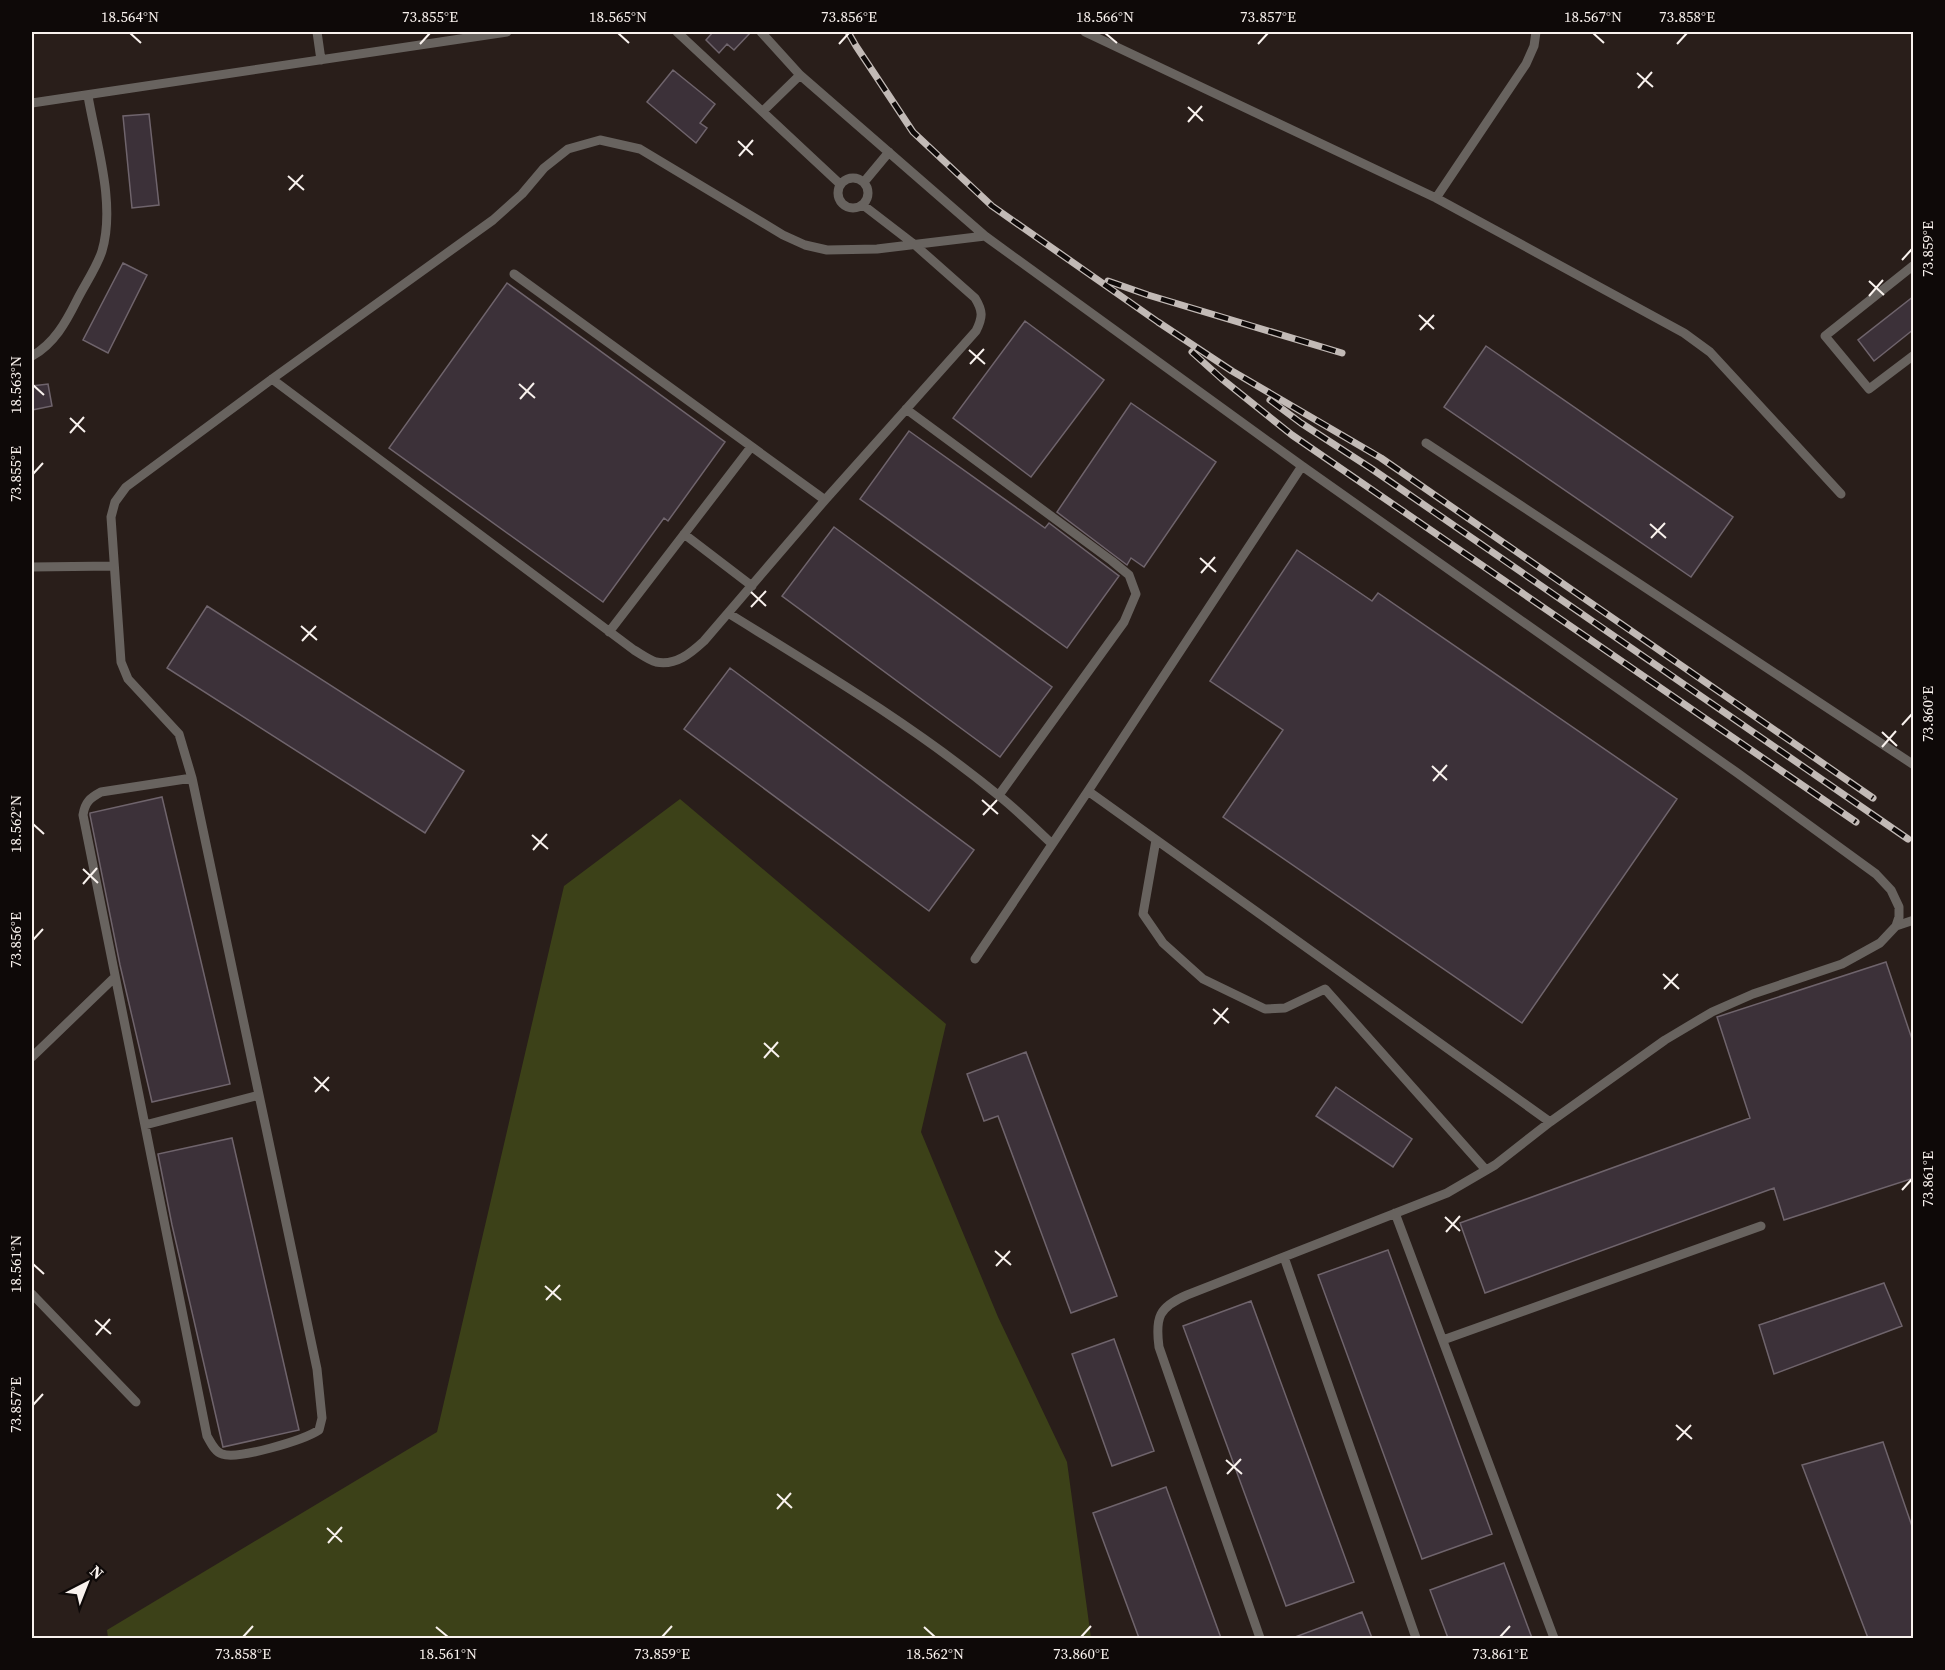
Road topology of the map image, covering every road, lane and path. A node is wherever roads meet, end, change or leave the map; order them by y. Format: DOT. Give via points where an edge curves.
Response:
graph roads {
  1 [pos="317,32"];
  2 [pos="507,32"];
  3 [pos="677,32"];
  4 [pos="761,32"];
  5 [pos="1085,32"];
  6 [pos="1536,32"];
  7 [pos="321,60"];
  8 [pos="800,75"];
  9 [pos="88,96"];
  10 [pos="32,103"];
  11 [pos="763,111"];
  12 [pos="889,152"];
  13 [pos="864,182"];
  14 [pos="840,183"];
  15 [pos="1436,198"];
  16 [pos="863,205"];
  17 [pos="985,236"];
  18 [pos="915,245"];
  19 [pos="1914,265"];
  20 [pos="514,274"];
  21 [pos="1914,355"];
  22 [pos="32,356"];
  23 [pos="272,379"];
  24 [pos="906,409"];
  25 [pos="1426,443"];
  26 [pos="751,447"];
  27 [pos="1302,466"];
  28 [pos="1841,494"];
  29 [pos="825,500"];
  30 [pos="684,534"];
  31 [pos="114,566"];
  32 [pos="32,567"];
  33 [pos="752,586"];
  34 [pos="728,613"];
  35 [pos="609,632"];
  36 [pos="1914,765"];
  37 [pos="192,778"];
  38 [pos="1088,791"];
  39 [pos="999,795"];
  40 [pos="1156,840"];
  41 [pos="1052,844"];
  42 [pos="1914,920"];
  43 [pos="1896,926"];
  44 [pos="975,959"];
  45 [pos="115,977"];
  46 [pos="32,1057"];
  47 [pos="259,1095"];
  48 [pos="1550,1122"];
  49 [pos="145,1125"];
  50 [pos="1486,1170"];
  51 [pos="1395,1213"];
  52 [pos="1761,1226"];
  53 [pos="1284,1257"];
  54 [pos="32,1294"];
  55 [pos="1443,1340"];
  56 [pos="136,1402"];
  57 [pos="1260,1638"];
  58 [pos="1416,1638"];
  59 [pos="1554,1638"];
  1 -- 7 [label="lane"];
  2 -- 7 [label="lane"];
  3 -- 11 [label="lane"];
  4 -- 8 [label="lane"];
  5 -- 15 [label="lane"];
  6 -- 15 [label="lane" via="1526,64"];
  7 -- 9 [label="lane"];
  8 -- 11 [label="lane"];
  8 -- 12 [label="lane"];
  9 -- 10 [label="lane"];
  9 -- 22 [label="lane" via="105,187 106,234 101,253 66,321 53,340"];
  11 -- 14 [label="lane"];
  12 -- 13 [label="lane"];
  12 -- 17 [label="lane"];
  13 -- 14 [label="lane" via="852,178"];
  13 -- 16 [label="lane" via="869,194"];
  14 -- 16 [label="lane" via="840,202 851,209"];
  15 -- 28 [label="lane" via="1699,342"];
  16 -- 18 [label="lane"];
  17 -- 18 [label="lane"];
  17 -- 27 [label="lane"];
  18 -- 23 [label="lane" via="827,250 805,245 640,149 600,140 568,149 493,220"];
  18 -- 24 [label="lane" via="975,298 982,309 982,319 976,331"];
  19 -- 21 [label="lane" via="1825,336 1869,389"];
  20 -- 26 [label="lane"];
  23 -- 31 [label="lane" via="126,487 114,502 111,517"];
  23 -- 35 [label="lane"];
  24 -- 29 [label="lane"];
  24 -- 39 [label="lane" via="1112,561 1129,575 1136,594 1124,622"];
  25 -- 36 [label="lane"];
  26 -- 29 [label="lane"];
  26 -- 30 [label="lane"];
  27 -- 38 [label="lane"];
  27 -- 43 [label="lane" via="1876,874 1891,890 1899,908"];
  29 -- 33 [label="lane"];
  30 -- 33 [label="lane"];
  30 -- 35 [label="lane"];
  31 -- 32 [label="lane"];
  31 -- 37 [label="lane" via="121,662 128,679 179,734"];
  33 -- 34 [label="lane"];
  34 -- 35 [label="lane" via="704,642 674,661 656,662"];
  34 -- 39 [label="lane" via="853,691"];
  37 -- 45 [label="lane" via="101,792 85,804 83,815"];
  37 -- 47 [label="lane"];
  38 -- 40 [label="lane"];
  38 -- 41 [label="lane"];
  39 -- 41 [label="lane"];
  40 -- 48 [label="lane"];
  40 -- 50 [label="lane" via="1143,914 1163,942 1203,979 1264,1009 1285,1008 1325,989"];
  41 -- 44 [label="lane"];
  42 -- 43 [label="lane"];
  43 -- 48 [label="lane" via="1880,943 1842,964 1712,1012 1665,1040"];
  45 -- 46 [label="lane"];
  45 -- 49 [label="lane"];
  47 -- 49 [label="lane"];
  47 -- 49 [label="lane" via="318,1378 322,1418 319,1430 296,1442 233,1456 221,1454 207,1436"];
  48 -- 50 [label="lane"];
  50 -- 51 [label="lane" via="1447,1193"];
  51 -- 53 [label="lane"];
  51 -- 55 [label="lane"];
  52 -- 55 [label="lane"];
  53 -- 57 [label="lane" via="1170,1302 1156,1327 1159,1347"];
  53 -- 58 [label="lane"];
  54 -- 56 [label="lane"];
  55 -- 59 [label="lane"];
}
